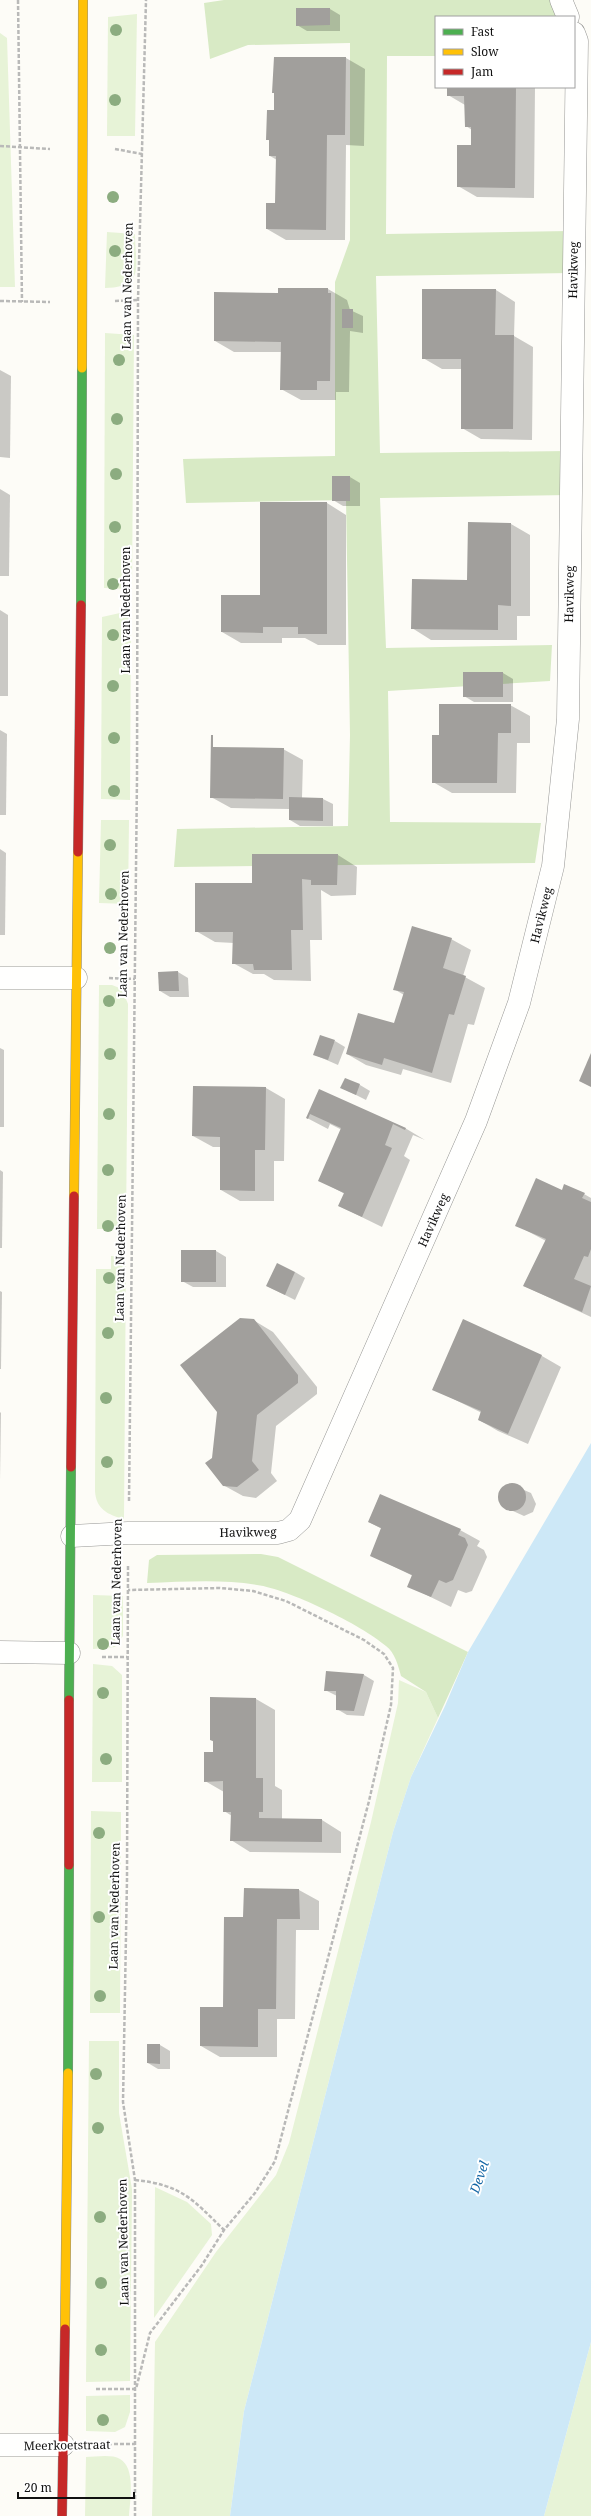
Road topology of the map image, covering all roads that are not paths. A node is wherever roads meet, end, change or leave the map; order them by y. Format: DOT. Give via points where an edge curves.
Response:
graph roads {
  1 [pos="83,0"];
  2 [pos="561,0"];
  3 [pos="568,16"];
  4 [pos="575,36"];
  5 [pos="0,978"];
  6 [pos="76,978"];
  7 [pos="72,1536"];
  8 [pos="0,1652"];
  9 [pos="69,1653"];
  10 [pos="0,2445"];
  11 [pos="63,2445"];
  12 [pos="62,2516"];
  1 -- 6 [label="main road" via="81,640"];
  2 -- 3 [label="street"];
  4 -- 7 [label="street, Havikweg" via="577,41 568,719 553,866 519,1003 476,1121 300,1520 290,1530 278,1533 128,1533"];
  5 -- 6 [label="street"];
  6 -- 7 [label="main road"];
  7 -- 9 [label="main road"];
  8 -- 9 [label="street"];
  9 -- 11 [label="main road" via="68,2145"];
  10 -- 11 [label="street, Meerkoetstraat"];
  11 -- 12 [label="main road"];
}
